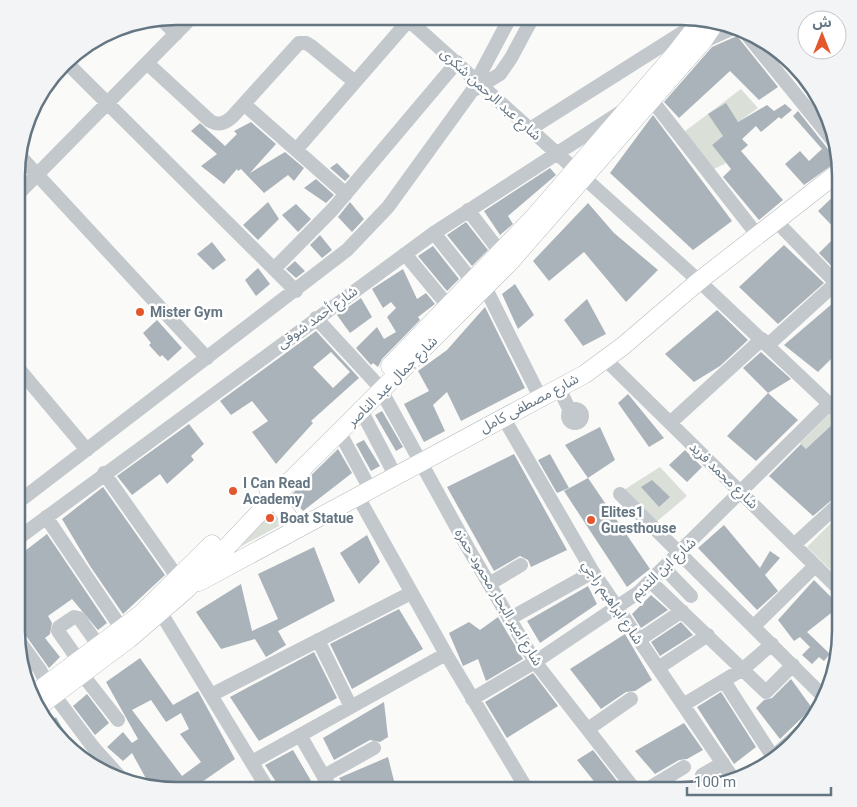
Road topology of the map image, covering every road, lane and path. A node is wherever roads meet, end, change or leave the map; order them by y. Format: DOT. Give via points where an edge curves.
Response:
graph roads {
  1 [pos="167,25"];
  2 [pos="184,25"];
  3 [pos="400,25"];
  4 [pos="414,25"];
  5 [pos="507,25"];
  6 [pos="529,25"];
  7 [pos="698,26"];
  8 [pos="701,26"];
  9 [pos="705,27"];
  10 [pos="725,32"];
  11 [pos="176,34"];
  12 [pos="703,41"];
  13 [pos="755,44"];
  14 [pos="456,62"];
  15 [pos="147,63"];
  16 [pos="665,65"];
  17 [pos="72,68"];
  18 [pos="355,82"];
  19 [pos="479,82"];
  20 [pos="651,99"];
  21 [pos="107,103"];
  22 [pos="244,104"];
  23 [pos="626,109"];
  24 [pos="530,129"];
  25 [pos="824,130"];
  26 [pos="296,150"];
  27 [pos="556,153"];
  28 [pos="26,162"];
  29 [pos="37,174"];
  30 [pos="579,174"];
  31 [pos="832,177"];
  32 [pos="25,187"];
  33 [pos="346,194"];
  34 [pos="468,210"];
  35 [pos="776,221"];
  36 [pos="434,233"];
  37 [pos="758,236"];
  38 [pos="501,253"];
  39 [pos="405,254"];
  40 [pos="274,269"];
  41 [pos="832,279"];
  42 [pos="699,281"];
  43 [pos="479,285"];
  44 [pos="832,290"];
  45 [pos="296,291"];
  46 [pos="448,307"];
  47 [pos="316,318"];
  48 [pos="765,342"];
  49 [pos="207,358"];
  50 [pos="606,360"];
  51 [pos="25,376"];
  52 [pos="378,387"];
  53 [pos="559,388"];
  54 [pos="540,397"];
  55 [pos="829,404"];
  56 [pos="832,407"];
  57 [pos="570,411"];
  58 [pos="362,412"];
  59 [pos="503,417"];
  60 [pos="670,423"];
  61 [pos="340,434"];
  62 [pos="88,450"];
  63 [pos="422,461"];
  64 [pos="104,473"];
  65 [pos="395,475"];
  66 [pos="271,492"];
  67 [pos="363,492"];
  68 [pos="741,492"];
  69 [pos="620,494"];
  70 [pos="25,497"];
  71 [pos="832,510"];
  72 [pos="46,517"];
  73 [pos="296,528"];
  74 [pos="25,533"];
  75 [pos="794,544"];
  76 [pos="681,553"];
  77 [pos="521,565"];
  78 [pos="815,566"];
  79 [pos="664,569"];
  80 [pos="593,572"];
  81 [pos="651,582"];
  82 [pos="832,582"];
  83 [pos="183,584"];
  84 [pos="488,584"];
  85 [pos="411,593"];
  86 [pos="691,596"];
  87 [pos="617,608"];
  88 [pos="682,611"];
  89 [pos="160,613"];
  90 [pos="509,619"];
  91 [pos="754,626"];
  92 [pos="122,629"];
  93 [pos="708,635"];
  94 [pos="318,640"];
  95 [pos="639,640"];
  96 [pos="772,644"];
  97 [pos="99,646"];
  98 [pos="27,651"];
  99 [pos="446,654"];
  100 [pos="535,662"];
  101 [pos="793,665"];
  102 [pos="80,668"];
  103 [pos="658,668"];
  104 [pos="743,669"];
  105 [pos="724,681"];
  106 [pos="51,690"];
  107 [pos="819,692"];
  108 [pos="39,694"];
  109 [pos="211,695"];
  110 [pos="472,699"];
  111 [pos="632,699"];
  112 [pos="43,701"];
  113 [pos="683,705"];
  114 [pos="351,707"];
  115 [pos="118,720"];
  116 [pos="588,729"];
  117 [pos="300,735"];
  118 [pos="374,748"];
  119 [pos="770,752"];
  120 [pos="252,762"];
  121 [pos="722,763"];
  122 [pos="111,767"];
  123 [pos="684,767"];
  124 [pos="729,774"];
  125 [pos="702,775"];
  126 [pos="324,776"];
  127 [pos="264,782"];
  128 [pos="327,782"];
  129 [pos="523,782"];
  130 [pos="629,782"];
  131 [pos="659,782"];
  1 -- 11 [label="street"];
  2 -- 11 [label="street"];
  3 -- 18 [label="street"];
  4 -- 14 [label="street, شارع عبد الرحمن شكرى"];
  5 -- 19 [label="street"];
  6 -- 19 [label="street" via="500,74"];
  7 -- 24 [label="street"];
  8 -- 16 [label="main road, شارع جمال عبد الناصر"];
  9 -- 12 [label="main road, شارع جمال عبد الناصر"];
  10 -- 12 [label="street"];
  11 -- 15 [label="street"];
  12 -- 16 [label="street"];
  12 -- 20 [label="main road, شارع جمال عبد الناصر"];
  13 -- 25 [label="street"];
  14 -- 19 [label="street, شارع عبد الرحمن شكرى"];
  14 -- 33 [label="street"];
  15 -- 21 [label="street"];
  15 -- 22 [label="street" via="214,123 226,122"];
  16 -- 23 [label="main road, شارع جمال عبد الناصر"];
  17 -- 21 [label="street"];
  18 -- 22 [label="street" via="311,46 299,43"];
  18 -- 26 [label="street"];
  19 -- 24 [label="street, شارع عبد الرحمن شكرى"];
  19 -- 45 [label="street" via="376,222"];
  20 -- 30 [label="main road, شارع جمال عبد الناصر"];
  20 -- 37 [label="street"];
  21 -- 29 [label="street"];
  21 -- 40 [label="street"];
  22 -- 26 [label="street"];
  23 -- 27 [label="street, شارع أحمد شوقى"];
  23 -- 30 [label="main road, شارع جمال عبد الناصر"];
  24 -- 27 [label="street, شارع عبد الرحمن شكرى"];
  26 -- 33 [label="street"];
  27 -- 30 [label="street, شارع عبد الرحمن شكرى"];
  27 -- 34 [label="street, شارع أحمد شوقى"];
  28 -- 29 [label="street"];
  29 -- 32 [label="street"];
  29 -- 49 [label="street"];
  30 -- 38 [label="main road, شارع جمال عبد الناصر"];
  30 -- 42 [label="street, شارع عبد الرحمن شكرى"];
  30 -- 43 [label="main road, شارع جمال عبد الناصر"];
  31 -- 35 [label="main road, شارع مصطفى كامل"];
  33 -- 40 [label="street"];
  34 -- 36 [label="street, شارع أحمد شوقى"];
  34 -- 38 [label="street"];
  35 -- 37 [label="main road, شارع مصطفى كامل"];
  35 -- 41 [label="street"];
  36 -- 39 [label="street, شارع أحمد شوقى"];
  36 -- 43 [label="street"];
  37 -- 42 [label="main road, شارع مصطفى كامل"];
  38 -- 43 [label="main road, شارع جمال عبد الناصر"];
  39 -- 46 [label="street"];
  39 -- 47 [label="street, شارع أحمد شوقى"];
  40 -- 45 [label="street"];
  42 -- 48 [label="street, شارع عبد الرحمن شكرى"];
  42 -- 50 [label="main road, شارع مصطفى كامل"];
  43 -- 46 [label="main road, شارع جمال عبد الناصر"];
  43 -- 52 [label="main road, شارع جمال عبد الناصر"];
  43 -- 54 [label="street"];
  44 -- 48 [label="street"];
  45 -- 49 [label="street"];
  46 -- 52 [label="main road, شارع جمال عبد الناصر"];
  47 -- 52 [label="street, شارع امير البحار محمود حمزه"];
  47 -- 64 [label="street, شارع أحمد شوقى"];
  48 -- 55 [label="street, شارع عبد الرحمن شكرى"];
  48 -- 60 [label="street"];
  49 -- 62 [label="street"];
  50 -- 53 [label="main road, شارع مصطفى كامل"];
  50 -- 60 [label="street, شارع محمد فريد"];
  51 -- 62 [label="street"];
  52 -- 58 [label="main road, شارع جمال عبد الناصر"];
  52 -- 63 [label="street, شارع امير البحار محمود حمزه"];
  52 -- 66 [label="main road, شارع جمال عبد الناصر"];
  53 -- 54 [label="main road, شارع مصطفى كامل"];
  53 -- 57 [label="street"];
  54 -- 59 [label="main road, شارع مصطفى كامل"];
  55 -- 56 [label="street, شارع عبد الرحمن شكرى"];
  55 -- 68 [label="street, شارع ابن النديم"];
  58 -- 61 [label="main road, شارع جمال عبد الناصر"];
  58 -- 65 [label="street"];
  59 -- 63 [label="main road, شارع مصطفى كامل"];
  59 -- 80 [label="street, شارع ابراهيم راجي"];
  60 -- 68 [label="street, شارع محمد فريد"];
  61 -- 66 [label="main road, شارع جمال عبد الناصر"];
  61 -- 67 [label="street"];
  62 -- 70 [label="street"];
  63 -- 65 [label="main road, شارع مصطفى كامل"];
  63 -- 84 [label="street, شارع امير البحار محمود حمزه"];
  64 -- 72 [label="street, شارع أحمد شوقى"];
  64 -- 83 [label="street"];
  65 -- 67 [label="main road, شارع مصطفى كامل"];
  66 -- 73 [label="main road"];
  66 -- 83 [label="main road, شارع جمال عبد الناصر"];
  67 -- 73 [label="main road, شارع مصطفى كامل"];
  67 -- 85 [label="street"];
  68 -- 75 [label="street, شارع محمد فريد"];
  68 -- 76 [label="street, شارع ابن النديم"];
  69 -- 76 [label="street"];
  71 -- 75 [label="street"];
  72 -- 74 [label="street, شارع أحمد شوقى"];
  72 -- 92 [label="street"];
  73 -- 83 [label="main road, شارع مصطفى كامل"];
  75 -- 78 [label="street, شارع محمد فريد"];
  76 -- 79 [label="street, شارع ابن النديم"];
  76 -- 91 [label="street"];
  77 -- 84 [label="street"];
  78 -- 82 [label="street, شارع محمد فريد"];
  78 -- 91 [label="street"];
  79 -- 81 [label="street, شارع ابن النديم"];
  79 -- 86 [label="street"];
  80 -- 87 [label="street, شارع ابراهيم راجي"];
  80 -- 90 [label="street"];
  81 -- 87 [label="street, شارع ابن النديم"];
  81 -- 88 [label="street"];
  83 -- 89 [label="main road, شارع جمال عبد الناصر"];
  83 -- 92 [label="main road, شارع جمال عبد الناصر"];
  84 -- 90 [label="street, شارع امير البحار محمود حمزه"];
  85 -- 94 [label="street"];
  85 -- 99 [label="street"];
  87 -- 95 [label="street, شارع ابراهيم راجي"];
  87 -- 100 [label="street, شارع ابن النديم"];
  88 -- 93 [label="street"];
  88 -- 95 [label="street"];
  89 -- 102 [label="main road, شارع جمال عبد الناصر"];
  89 -- 109 [label="street"];
  90 -- 100 [label="street, شارع امير البحار محمود حمزه"];
  91 -- 96 [label="street"];
  92 -- 97 [label="main road, شارع جمال عبد الناصر"];
  93 -- 103 [label="street"];
  93 -- 104 [label="street"];
  94 -- 109 [label="street"];
  94 -- 114 [label="street"];
  95 -- 103 [label="street, شارع ابراهيم راجي"];
  96 -- 101 [label="street"];
  96 -- 104 [label="street"];
  97 -- 102 [label="main road, شارع جمال عبد الناصر"];
  97 -- 102 [label="street" via="79,618 59,627 58,631"];
  98 -- 106 [label="street"];
  99 -- 110 [label="street"];
  99 -- 114 [label="street"];
  100 -- 110 [label="street, شارع ابن النديم"];
  100 -- 116 [label="street, شارع امير البحار محمود حمزه"];
  101 -- 104 [label="street" via="766,692"];
  101 -- 107 [label="street"];
  102 -- 106 [label="main road, شارع جمال عبد الناصر"];
  102 -- 115 [label="street"];
  103 -- 113 [label="street, شارع ابراهيم راجي"];
  104 -- 105 [label="street"];
  105 -- 113 [label="street"];
  105 -- 119 [label="street"];
  106 -- 108 [label="main road, شارع جمال عبد الناصر"];
  106 -- 112 [label="main road, شارع جمال عبد الناصر"];
  106 -- 122 [label="street"];
  109 -- 120 [label="street"];
  110 -- 129 [label="street"];
  111 -- 116 [label="street"];
  113 -- 121 [label="street, شارع ابراهيم راجي"];
  114 -- 117 [label="street"];
  116 -- 130 [label="street, شارع امير البحار محمود حمزه"];
  117 -- 120 [label="street"];
  117 -- 126 [label="street"];
  118 -- 126 [label="street"];
  120 -- 127 [label="street"];
  121 -- 124 [label="street, شارع ابراهيم راجي"];
  121 -- 125 [label="street"];
  123 -- 131 [label="street"];
  126 -- 128 [label="street"];
}
